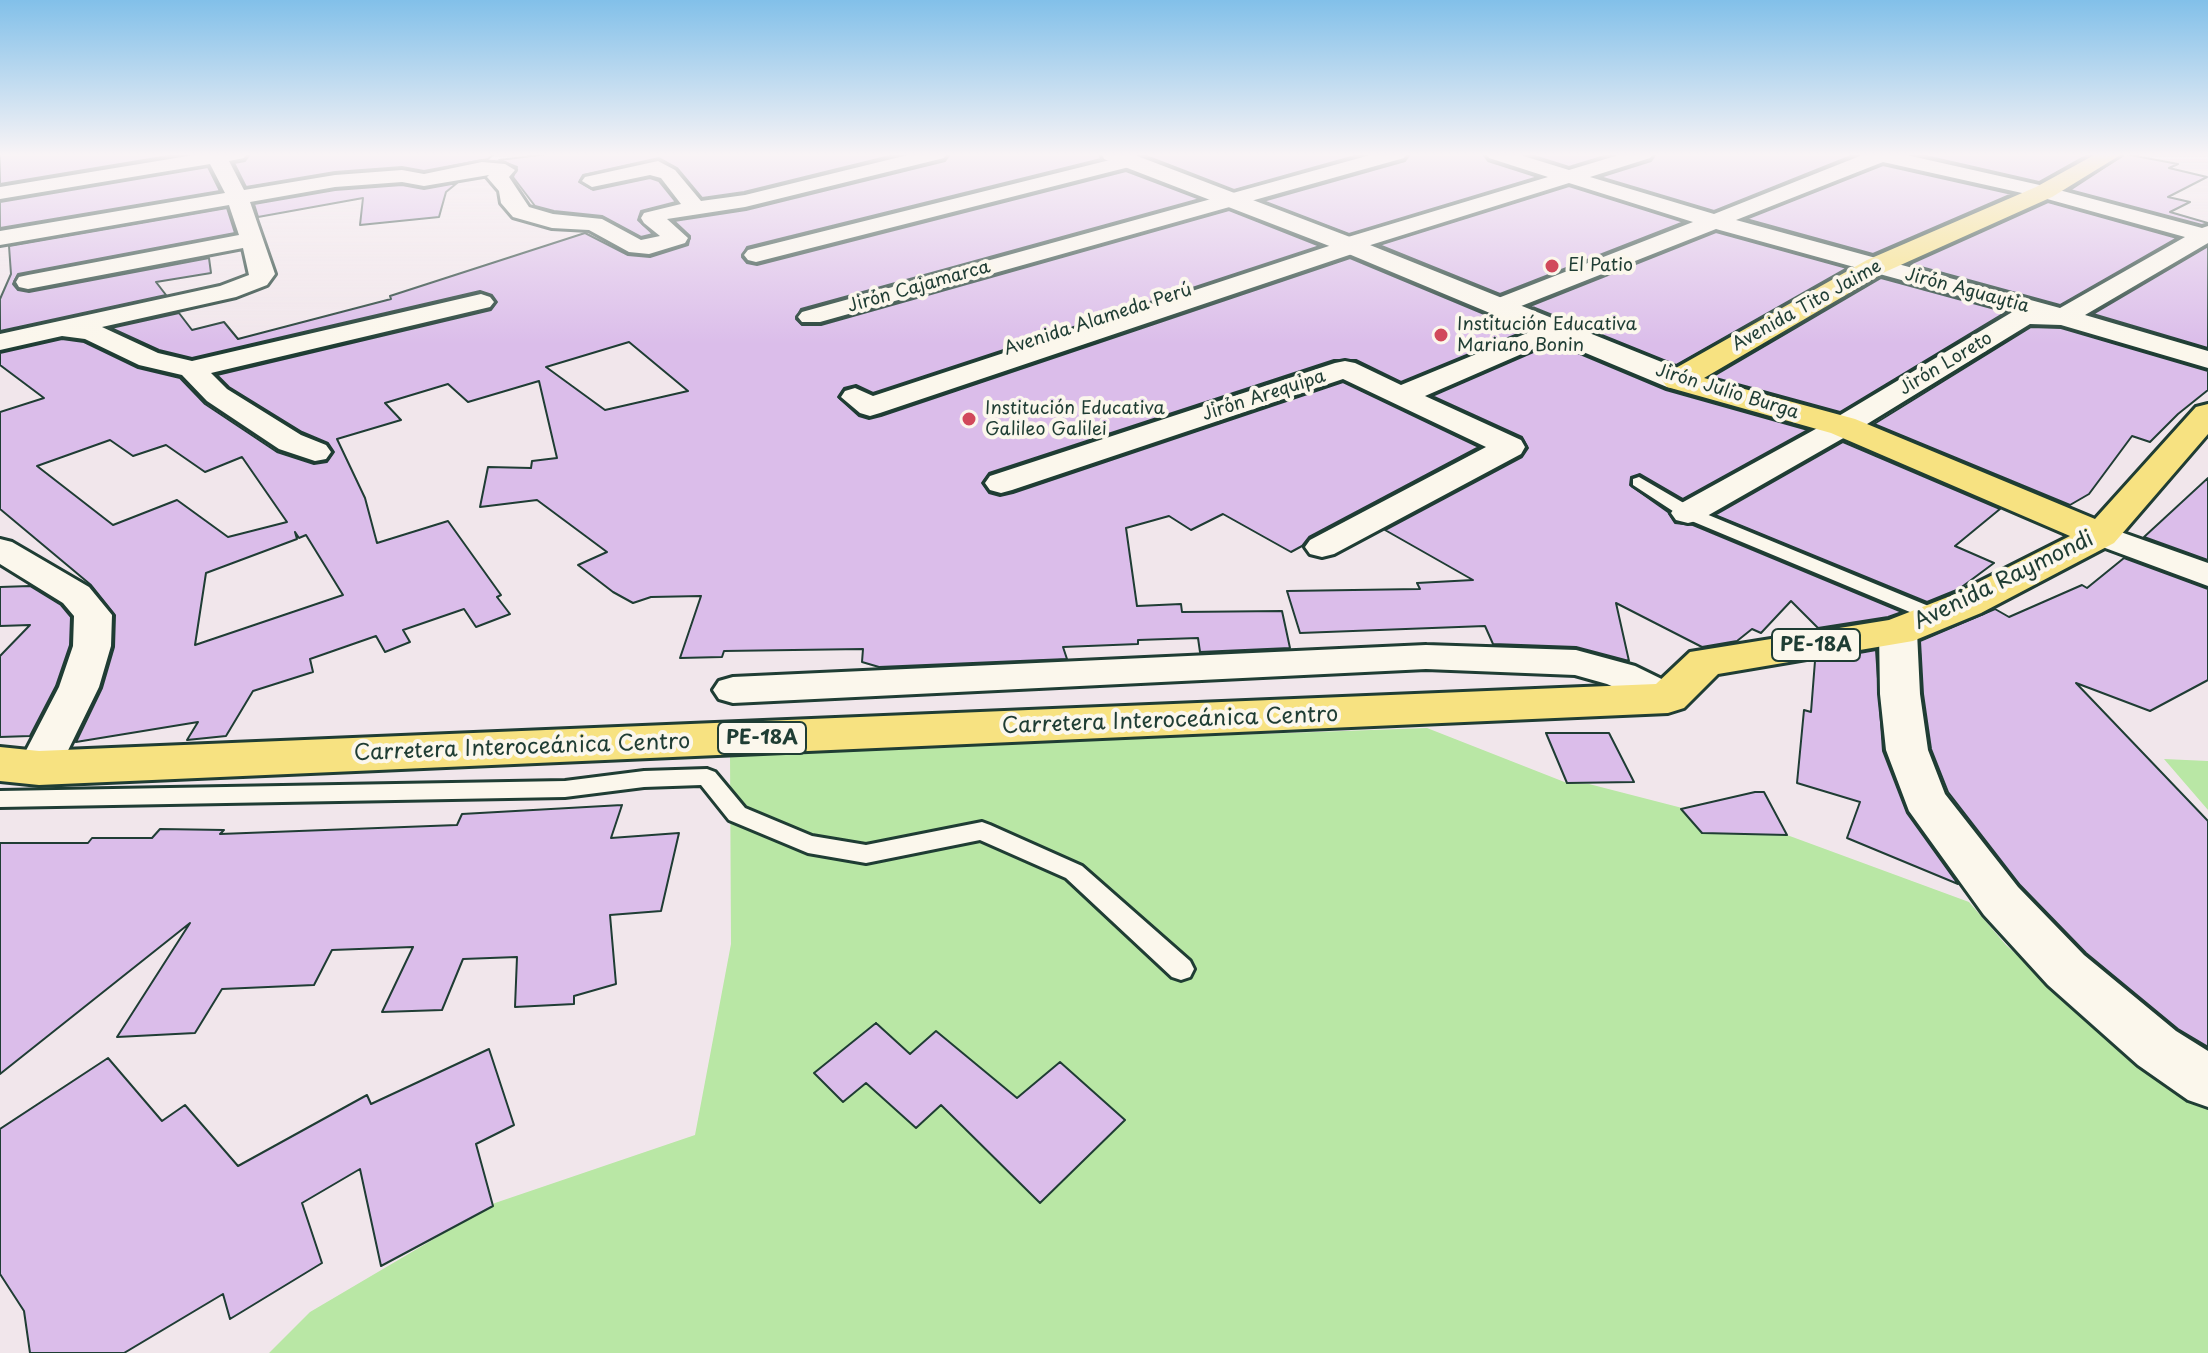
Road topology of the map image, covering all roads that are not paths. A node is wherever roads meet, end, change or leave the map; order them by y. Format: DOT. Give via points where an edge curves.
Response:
graph roads {
  1 [pos="127,217"];
  2 [pos="243,217"];
  3 [pos="539,217"];
  4 [pos="654,217"];
  5 [pos="898,217"];
  6 [pos="1167,217"];
  7 [pos="1273,217"];
  8 [pos="1440,217"];
  9 [pos="1701,217"];
  10 [pos="1729,217"];
  11 [pos="1987,217"];
  12 [pos="2139,217"];
  13 [pos="1717,222"];
  14 [pos="2207,235"];
  15 [pos="0,238"];
  16 [pos="250,240"];
  17 [pos="1345,245"];
  18 [pos="756,255"];
  19 [pos="1876,266"];
  20 [pos="0,274"];
  21 [pos="28,282"];
  22 [pos="481,302"];
  23 [pos="1497,307"];
  24 [pos="811,317"];
  25 [pos="2063,317"];
  26 [pos="56,327"];
  27 [pos="1554,330"];
  28 [pos="0,342"];
  29 [pos="2208,360"];
  30 [pos="192,369"];
  31 [pos="1678,380"];
  32 [pos="1399,396"];
  33 [pos="862,402"];
  34 [pos="2208,414"];
  35 [pos="1843,426"];
  36 [pos="315,452"];
  37 [pos="1639,482"];
  38 [pos="1001,483"];
  39 [pos="1688,513"];
  40 [pos="2101,535"];
  41 [pos="1322,547"];
  42 [pos="0,549"];
  43 [pos="2208,575"];
  44 [pos="1917,624"];
  45 [pos="733,690"];
  46 [pos="1668,698"];
  47 [pos="19,766"];
  48 [pos="0,799"];
  49 [pos="1181,969"];
  50 [pos="2208,1082"];
  1 -- 15 [label="street"];
  2 -- 16 [label="street"];
  3 -- 4 [label="street" via="594,224 637,247 677,238"];
  5 -- 18 [label="street"];
  6 -- 24 [label="street, Jirón Cajamarca"];
  7 -- 17 [label="street, Jirón Julio Burga"];
  8 -- 17 [label="street, Avenida Alameda Perú"];
  9 -- 13 [label="street, Jirón Aguaytia"];
  10 -- 13 [label="street"];
  11 -- 19 [label="highway, Avenida Tito Jaime"];
  12 -- 14 [label="street"];
  13 -- 19 [label="street, Jirón Aguaytia"];
  13 -- 23 [label="street"];
  14 -- 25 [label="street, Jirón Loreto"];
  16 -- 21 [label="street"];
  16 -- 26 [label="street" via="263,274 245,287"];
  17 -- 23 [label="street, Jirón Julio Burga"];
  17 -- 33 [label="street, Avenida Alameda Perú"];
  19 -- 25 [label="street, Jirón Aguaytia"];
  19 -- 31 [label="highway, Avenida Tito Jaime"];
  20 -- 21 [label="street"];
  21 -- 26 [label="street"];
  22 -- 30 [label="street"];
  23 -- 27 [label="street, Jirón Julio Burga"];
  25 -- 29 [label="street, Jirón Aguaytia"];
  25 -- 35 [label="street, Jirón Loreto" via="2025,316"];
  26 -- 28 [label="street"];
  26 -- 30 [label="street" via="91,332 149,359"];
  27 -- 31 [label="street, Jirón Julio Burga"];
  27 -- 32 [label="street"];
  30 -- 36 [label="street" via="217,395"];
  31 -- 35 [label="highway, Jirón Julio Burga"];
  32 -- 38 [label="street, Jirón Arequipa" via="1345,369"];
  32 -- 41 [label="street" via="1510,447"];
  34 -- 40 [label="highway, Avenida Raymondi / PE-18A"];
  35 -- 39 [label="street, Jirón Loreto"];
  35 -- 40 [label="highway, Jirón Julio Burga"];
  37 -- 39 [label="lane"];
  39 -- 44 [label="lane"];
  40 -- 43 [label="street, Jirón Julio Burga"];
  40 -- 44 [label="highway, Avenida Raymondi / PE-18A"];
  42 -- 47 [label="street" via="76,595 93,615 92,646 79,687"];
  44 -- 46 [label="highway, Avenida Raymondi / PE-18A" via="1705,662"];
  44 -- 50 [label="street" via="1900,694 1907,750 1925,800 2001,901 2066,970 2157,1048"];
  45 -- 46 [label="street" via="1426,657 1576,663 1621,675"];
  46 -- 47 [label="highway, Carretera Interoceánica Centro / PE-18A"];
  48 -- 49 [label="lane" via="565,789 707,777 737,814 808,844 866,854 982,831 1074,872"];
}
